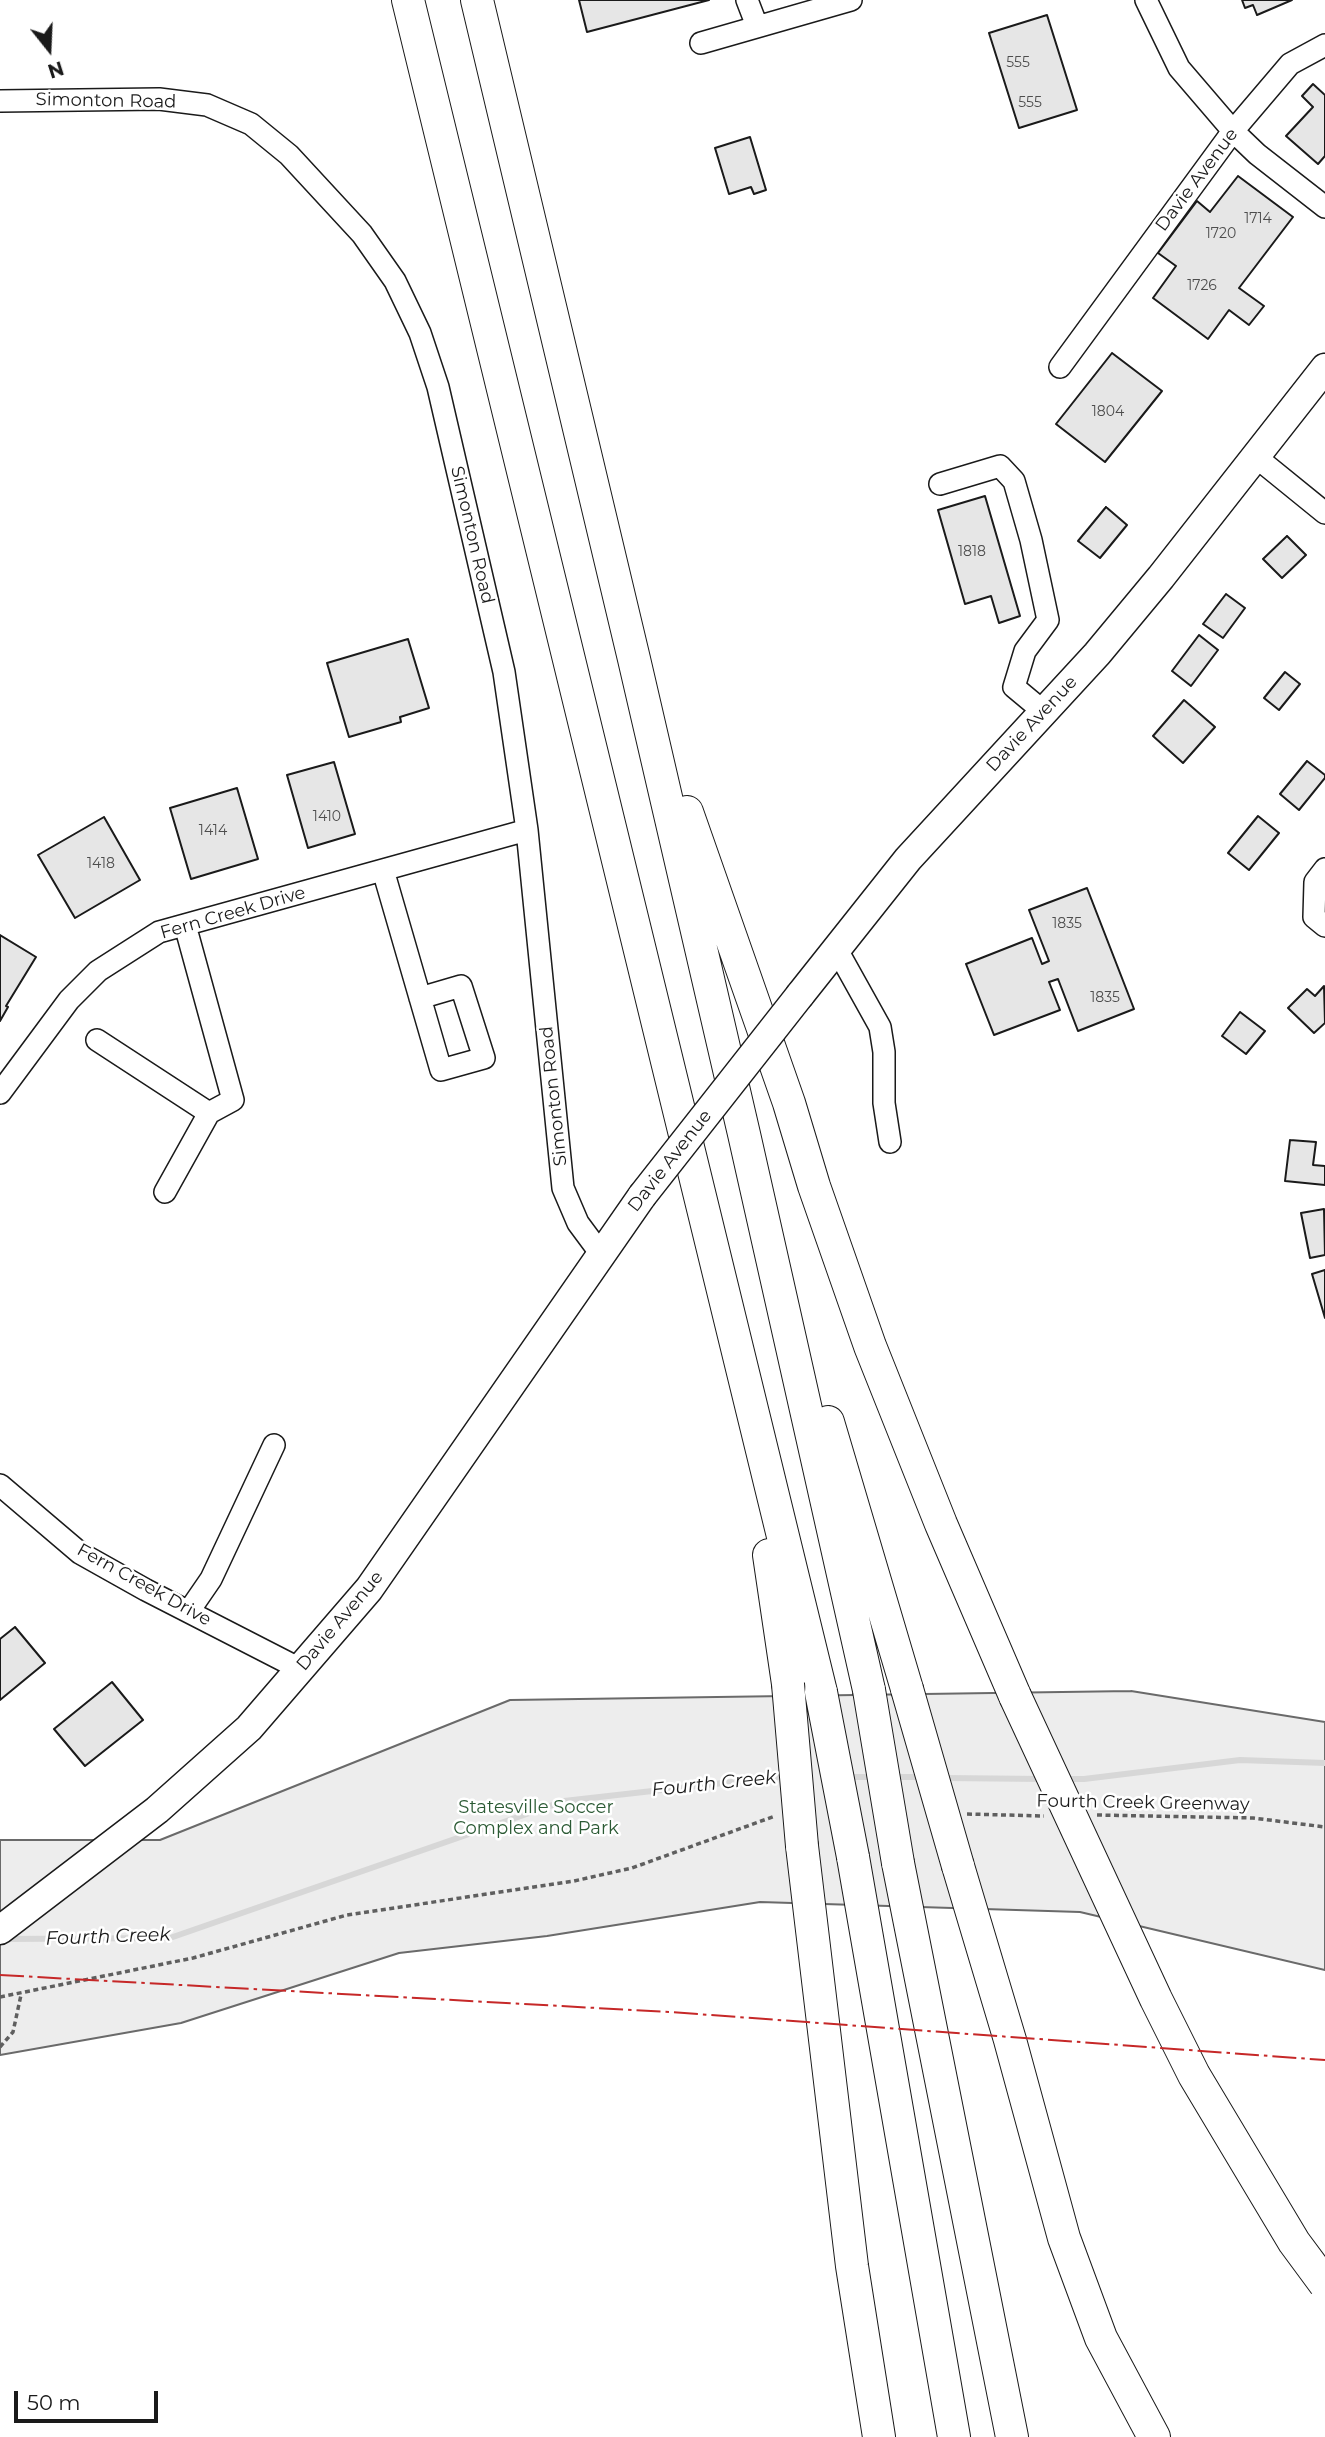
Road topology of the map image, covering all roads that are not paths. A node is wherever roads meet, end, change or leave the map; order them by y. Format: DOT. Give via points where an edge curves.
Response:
graph roads {
  1 [pos="408,0"];
  2 [pos="477,0"];
  3 [pos="747,0"];
  4 [pos="851,0"];
  5 [pos="1146,0"];
  6 [pos="757,26"];
  7 [pos="701,43"];
  8 [pos="1325,44"];
  9 [pos="0,100"];
  10 [pos="1233,131"];
  11 [pos="1325,207"];
  12 [pos="1060,367"];
  13 [pos="1325,368"];
  14 [pos="1256,457"];
  15 [pos="940,484"];
  16 [pos="1325,513"];
  17 [pos="634,659"];
  18 [pos="1044,712"];
  19 [pos="527,830"];
  20 [pos="1325,869"];
  21 [pos="383,870"];
  22 [pos="1320,921"];
  23 [pos="184,925"];
  24 [pos="835,948"];
  25 [pos="420,998"];
  26 [pos="97,1040"];
  27 [pos="0,1093"];
  28 [pos="209,1113"];
  29 [pos="744,1134"];
  30 [pos="890,1142"];
  31 [pos="165,1192"];
  32 [pos="601,1254"];
  33 [pos="743,1373"];
  34 [pos="274,1445"];
  35 [pos="0,1485"];
  36 [pos="189,1611"];
  37 [pos="300,1668"];
  38 [pos="0,1930"];
  39 [pos="852,2266"];
  40 [pos="1325,2284"];
  41 [pos="862,2437"];
  42 [pos="879,2437"];
  43 [pos="954,2437"];
  44 [pos="1012,2437"];
  45 [pos="1154,2437"];
  1 -- 33 [label="highway"];
  2 -- 17 [label="highway"];
  3 -- 6 [label="street"];
  4 -- 6 [label="street"];
  5 -- 10 [label="street" via="1179,68"];
  6 -- 7 [label="street"];
  8 -- 10 [label="street, Davie Avenue" via="1290,64"];
  9 -- 19 [label="street, Simonton Road" via="159,99 207,105 251,124 289,155 362,234 395,281 420,333 438,387 503,672"];
  10 -- 11 [label="street"];
  10 -- 12 [label="street, Davie Avenue"];
  13 -- 14 [label="main road, Davie Avenue"];
  14 -- 16 [label="street"];
  14 -- 18 [label="main road, Davie Avenue" via="1113,635"];
  15 -- 18 [label="street" via="1000,466 1014,481 1048,621 1025,651 1013,687"];
  17 -- 29 [label="highway"];
  17 -- 40 [label="highway, bridge" via="870,1346 936,1511 1015,1696 1194,2075 1294,2242"];
  18 -- 24 [label="main road, Davie Avenue" via="908,859"];
  19 -- 21 [label="street, Fern Creek Drive"];
  19 -- 32 [label="street, Simonton Road" via="563,1188 578,1223"];
  20 -- 22 [label="street" via="1315,882"];
  21 -- 23 [label="street, Fern Creek Drive"];
  21 -- 25 [label="street"];
  23 -- 27 [label="street, Fern Creek Drive" via="159,932 98,971 69,1000"];
  23 -- 28 [label="street" via="233,1100"];
  24 -- 30 [label="street" via="880,1027"];
  24 -- 32 [label="main road, Davie Avenue, bridge"];
  26 -- 28 [label="street"];
  28 -- 31 [label="street"];
  29 -- 44 [label="highway, bridge" via="869,1690 898,1863"];
  29 -- 45 [label="highway, bridge" via="1064,2238 1101,2337"];
  32 -- 37 [label="main road, Davie Avenue" via="369,1589"];
  33 -- 39 [label="highway, bridge" via="788,1684 802,1846"];
  33 -- 43 [label="highway, bridge" via="821,1692"];
  34 -- 36 [label="street" via="211,1579"];
  35 -- 36 [label="street, Fern Creek Drive" via="80,1553"];
  36 -- 37 [label="street, Fern Creek Drive"];
  37 -- 38 [label="main road, Davie Avenue" via="249,1728 157,1810"];
  39 -- 41 [label="highway"];
  39 -- 42 [label="highway"];
}
